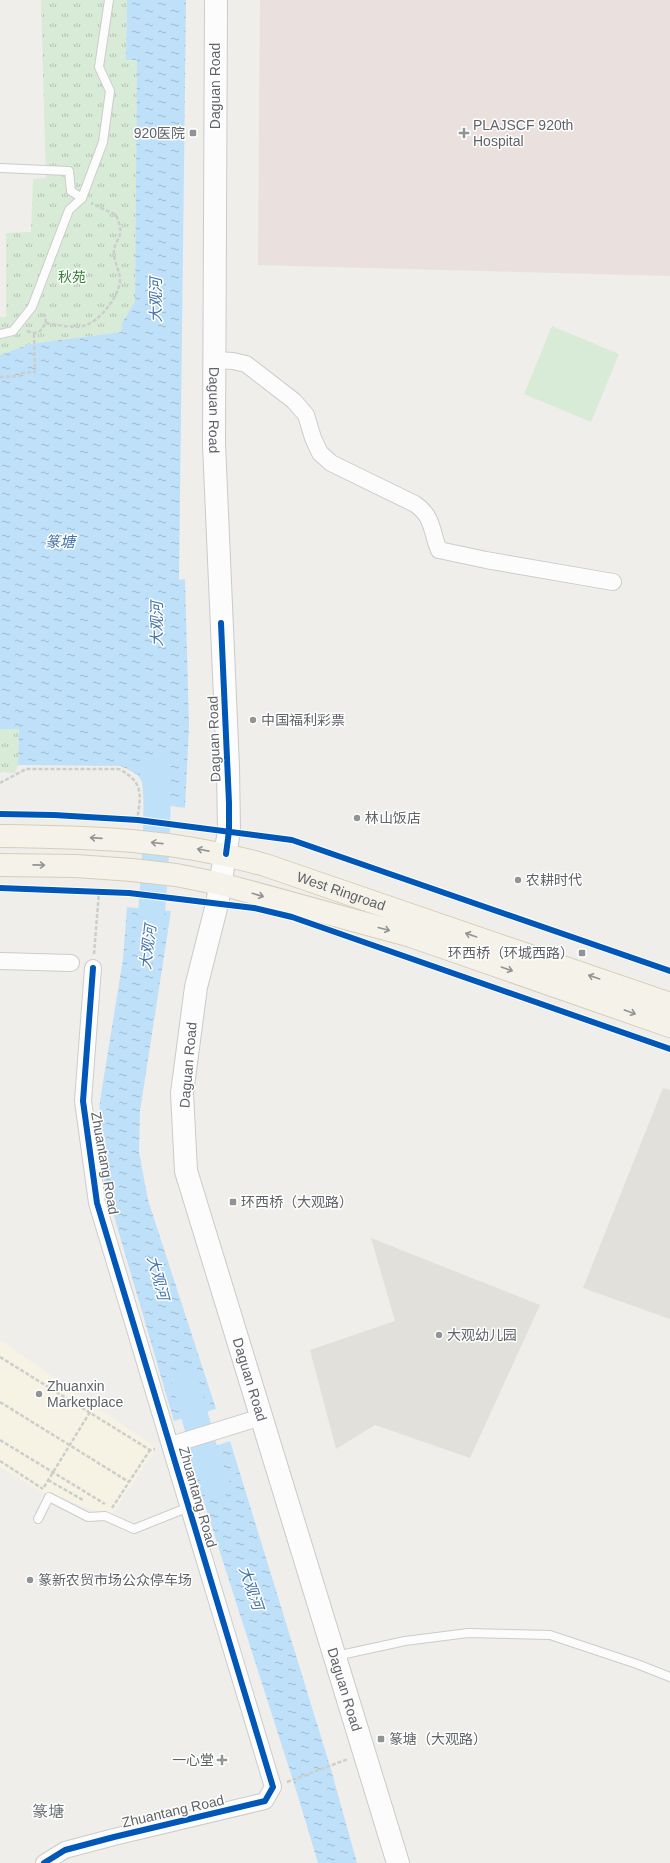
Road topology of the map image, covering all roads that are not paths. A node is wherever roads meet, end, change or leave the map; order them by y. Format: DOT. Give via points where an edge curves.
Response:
graph roads {
  1 [pos="109,0"];
  2 [pos="216,0"];
  3 [pos="0,168"];
  4 [pos="82,198"];
  5 [pos="0,334"];
  6 [pos="214,360"];
  7 [pos="613,582"];
  8 [pos="0,836"];
  9 [pos="226,854"];
  10 [pos="0,865"];
  11 [pos="221,884"];
  12 [pos="0,961"];
  13 [pos="71,963"];
  14 [pos="93,968"];
  15 [pos="670,1004"];
  16 [pos="670,1026"];
  17 [pos="261,1417"];
  18 [pos="171,1445"];
  19 [pos="189,1507"];
  20 [pos="38,1519"];
  21 [pos="335,1656"];
  22 [pos="670,1677"];
  23 [pos="44,1863"];
  24 [pos="398,1863"];
  1 -- 4 [label="lane" via="99,67 110,91 103,142"];
  2 -- 6 [label="main road, Daguan Road"];
  3 -- 4 [label="lane" via="69,171 71,191"];
  4 -- 5 [label="lane" via="69,210 32,306 13,331"];
  6 -- 7 [label="street" via="246,364 294,401 306,415 320,454 331,463 423,509 429,517 439,550"];
  6 -- 9 [label="main road, Daguan Road" via="214,444 229,803"];
  9 -- 8 [label="main road, West Ringroad, one-way" via="180,846 137,827 77,837"];
  9 -- 11 [label="main road, Daguan Road"];
  15 -- 9 [label="main road, West Ringroad, one-way" via="265,865"];
  10 -- 11 [label="main road, West Ringroad, one-way" via="132,870"];
  11 -- 16 [label="main road, West Ringroad, one-way" via="411,936"];
  11 -- 17 [label="main road, Daguan Road" via="196,987 182,1093 186,1171"];
  12 -- 13 [label="street"];
  14 -- 18 [label="street, Zhuantang Road" via="83,1101 97,1203"];
  17 -- 18 [label="street"];
  17 -- 21 [label="main road, Daguan Road"];
  18 -- 19 [label="street, Zhuantang Road"];
  19 -- 20 [label="lane" via="134,1529 105,1516 88,1517 49,1497"];
  19 -- 23 [label="street, Zhuantang Road" via="273,1787 265,1801 65,1850"];
  21 -- 22 [label="lane" via="405,1641 468,1633 550,1635"];
  21 -- 24 [label="main road, Daguan Road"];
}
